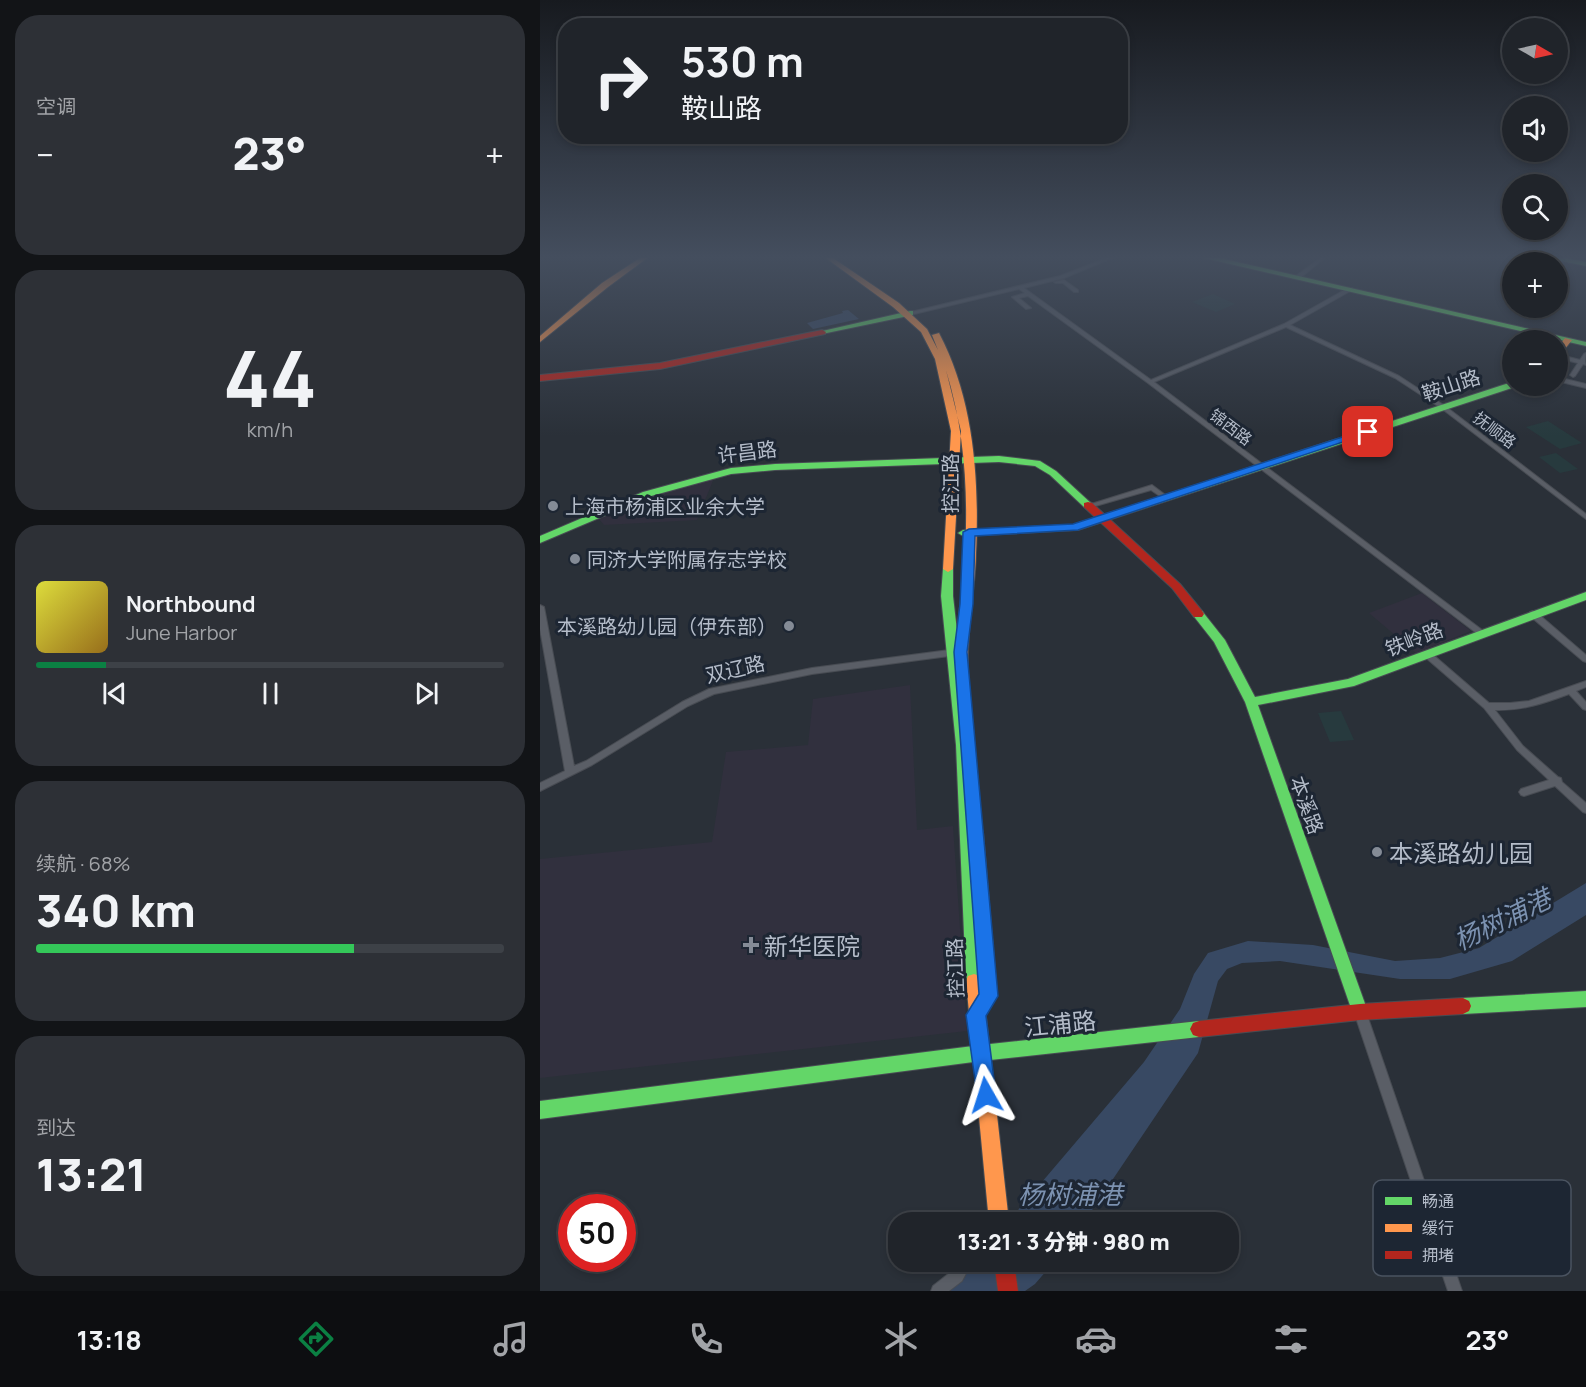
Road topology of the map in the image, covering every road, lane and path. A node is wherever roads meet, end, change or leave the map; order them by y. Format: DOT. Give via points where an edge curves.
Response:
graph roads {
  1 [pos="568,316"];
  2 [pos="895,316"];
  3 [pos="912,316"];
  4 [pos="915,316"];
  5 [pos="1060,316"];
  6 [pos="1302,316"];
  7 [pos="1466,316"];
  8 [pos="1286,325"];
  9 [pos="1525,330"];
  10 [pos="540,340"];
  11 [pos="1568,340"];
  12 [pos="1586,344"];
  13 [pos="1586,355"];
  14 [pos="1568,357"];
  15 [pos="1584,362"];
  16 [pos="1573,375"];
  17 [pos="540,378"];
  18 [pos="1150,382"];
  19 [pos="1568,382"];
  20 [pos="1586,386"];
  21 [pos="1502,388"];
  22 [pos="1443,407"];
  23 [pos="970,460"];
  24 [pos="956,461"];
  25 [pos="1262,467"];
  26 [pos="1166,498"];
  27 [pos="1090,506"];
  28 [pos="1586,517"];
  29 [pos="1105,518"];
  30 [pos="969,532"];
  31 [pos="951,533"];
  32 [pos="540,540"];
  33 [pos="1586,596"];
  34 [pos="540,607"];
  35 [pos="1533,614"];
  36 [pos="1482,633"];
  37 [pos="956,653"];
  38 [pos="1428,655"];
  39 [pos="1586,659"];
  40 [pos="1586,684"];
  41 [pos="1570,690"];
  42 [pos="1251,702"];
  43 [pos="1487,706"];
  44 [pos="1586,707"];
  45 [pos="570,772"];
  46 [pos="1558,781"];
  47 [pos="540,787"];
  48 [pos="1524,792"];
  49 [pos="1586,809"];
  50 [pos="1586,999"];
  51 [pos="1360,1012"];
  52 [pos="981,1053"];
  53 [pos="540,1110"];
  54 [pos="1417,1180"];
  55 [pos="998,1212"];
  56 [pos="959,1272"];
  57 [pos="1005,1272"];
  58 [pos="1450,1276"];
  59 [pos="938,1291"];
  60 [pos="1008,1291"];
  61 [pos="1455,1291"];
  1 -- 10 [label="street"];
  2 -- 17 [label="street" via="660,366"];
  3 -- 24 [label="street, 控江路" via="939,359 956,431"];
  4 -- 23 [label="street, 控江路" via="931,327 963,395"];
  5 -- 18 [label="street, 锦西路"];
  6 -- 8 [label="street"];
  7 -- 9 [label="street"];
  8 -- 18 [label="street"];
  8 -- 22 [label="street, 抚顺路" via="1397,377"];
  11 -- 12 [label="street"];
  13 -- 15 [label="street"];
  14 -- 15 [label="street"];
  15 -- 16 [label="street"];
  18 -- 25 [label="street, 锦西路"];
  19 -- 20 [label="street"];
  21 -- 22 [label="street, 鞍山路"];
  22 -- 25 [label="street, 鞍山路"];
  22 -- 28 [label="street, 抚顺路"];
  23 -- 24 [label="street, 许昌路"];
  23 -- 27 [label="street, 本溪路" via="1012,459 1037,464"];
  23 -- 30 [label="street, 控江路"];
  24 -- 31 [label="street, 控江路"];
  24 -- 32 [label="street, 许昌路" via="731,471 647,494"];
  25 -- 26 [label="street, 鞍山路"];
  25 -- 36 [label="street, 锦西路"];
  26 -- 27 [label="street" via="1152,487"];
  26 -- 29 [label="street, 鞍山路"];
  27 -- 29 [label="street, 本溪路"];
  29 -- 30 [label="street, 鞍山路" via="1050,531"];
  29 -- 42 [label="street, 本溪路" via="1176,586 1216,637"];
  30 -- 31 [label="street, 鞍山路"];
  30 -- 37 [label="street, 控江路" via="966,604"];
  31 -- 37 [label="street, 控江路" via="947,596"];
  33 -- 35 [label="street, 铁岭路"];
  34 -- 45 [label="street"];
  35 -- 36 [label="street, 铁岭路"];
  35 -- 39 [label="street"];
  36 -- 38 [label="street, 铁岭路"];
  37 -- 45 [label="street, 双辽路" via="812,671 712,691"];
  37 -- 52 [label="street, 控江路"];
  38 -- 42 [label="street, 铁岭路" via="1350,683"];
  38 -- 43 [label="street"];
  40 -- 41 [label="street"];
  41 -- 43 [label="street" via="1534,704 1513,708"];
  41 -- 44 [label="street"];
  42 -- 51 [label="street, 本溪路"];
  43 -- 46 [label="street" via="1520,748"];
  45 -- 47 [label="street, 双辽路"];
  46 -- 48 [label="street"];
  46 -- 49 [label="street"];
  50 -- 51 [label="street, 江浦路"];
  51 -- 52 [label="street, 江浦路"];
  51 -- 54 [label="street, 本溪路"];
  52 -- 53 [label="street, 江浦路"];
  52 -- 55 [label="street, 控江路"];
  56 -- 59 [label="street"];
  57 -- 60 [label="street"];
  58 -- 61 [label="street, 本溪路"];
}
